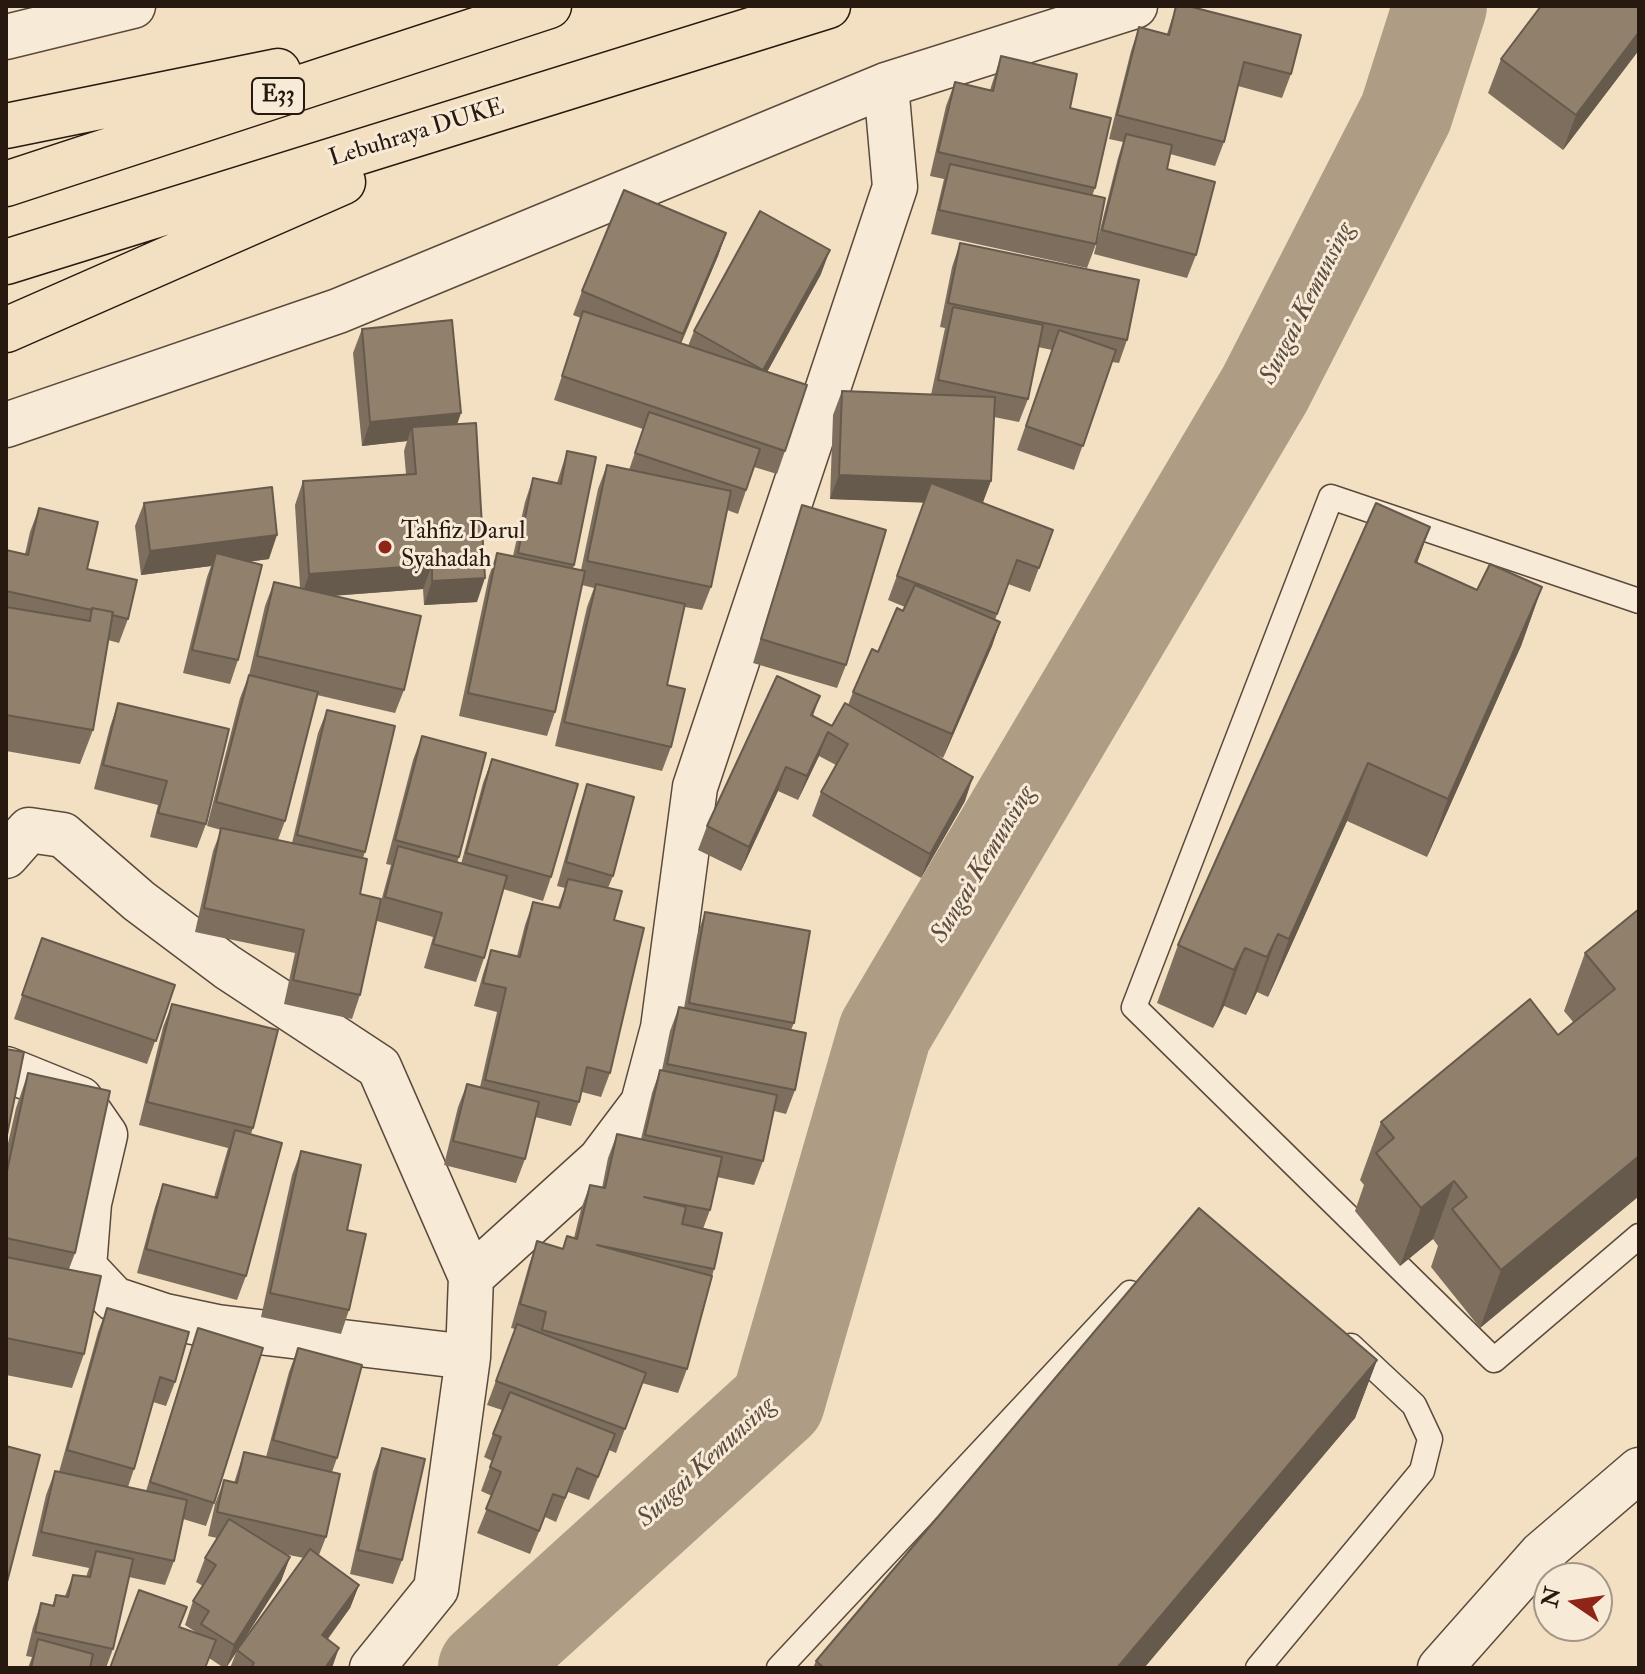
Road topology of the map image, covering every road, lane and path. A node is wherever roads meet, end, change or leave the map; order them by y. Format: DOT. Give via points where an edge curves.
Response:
graph roads {
  1 [pos="133,6"];
  2 [pos="549,6"];
  3 [pos="828,6"];
  4 [pos="1135,6"];
  5 [pos="476,32"];
  6 [pos="6,37"];
  7 [pos="886,85"];
  8 [pos="540,95"];
  9 [pos="6,126"];
  10 [pos="6,184"];
  11 [pos="6,262"];
  12 [pos="6,330"];
  13 [pos="6,425"];
  14 [pos="1639,601"];
  15 [pos="6,856"];
  16 [pos="6,1069"];
  17 [pos="1639,1236"];
  18 [pos="1150,1272"];
  19 [pos="471,1277"];
  20 [pos="1336,1332"];
  21 [pos="468,1357"];
  22 [pos="1639,1470"];
  23 [pos="372,1668"];
  24 [pos="779,1668"];
  25 [pos="1258,1668"];
  26 [pos="1440,1668"];
  1 -- 6 [label="street"];
  2 -- 5 [label="highway, E33"];
  3 -- 8 [label="highway, Lebuhraya DUKE"];
  4 -- 7 [label="street"];
  5 -- 9 [label="highway"];
  5 -- 10 [label="highway, E33"];
  7 -- 13 [label="street" via="338,311"];
  7 -- 19 [label="street" via="895,187 695,787 663,1028 643,1103 600,1160"];
  8 -- 11 [label="highway, Lebuhraya DUKE"];
  8 -- 12 [label="highway"];
  14 -- 17 [label="lane" via="1331,497 1134,1007 1494,1360"];
  15 -- 19 [label="street" via="29,830 63,835 227,967 379,1067"];
  16 -- 21 [label="street" via="80,1099 105,1135 89,1203 84,1267 114,1299 217,1327"];
  18 -- 24 [label="lane"];
  19 -- 21 [label="street"];
  20 -- 25 [label="lane" via="1414,1405 1430,1439 1422,1471"];
  21 -- 23 [label="street" via="436,1589"];
  22 -- 26 [label="street" via="1541,1554"];
}
